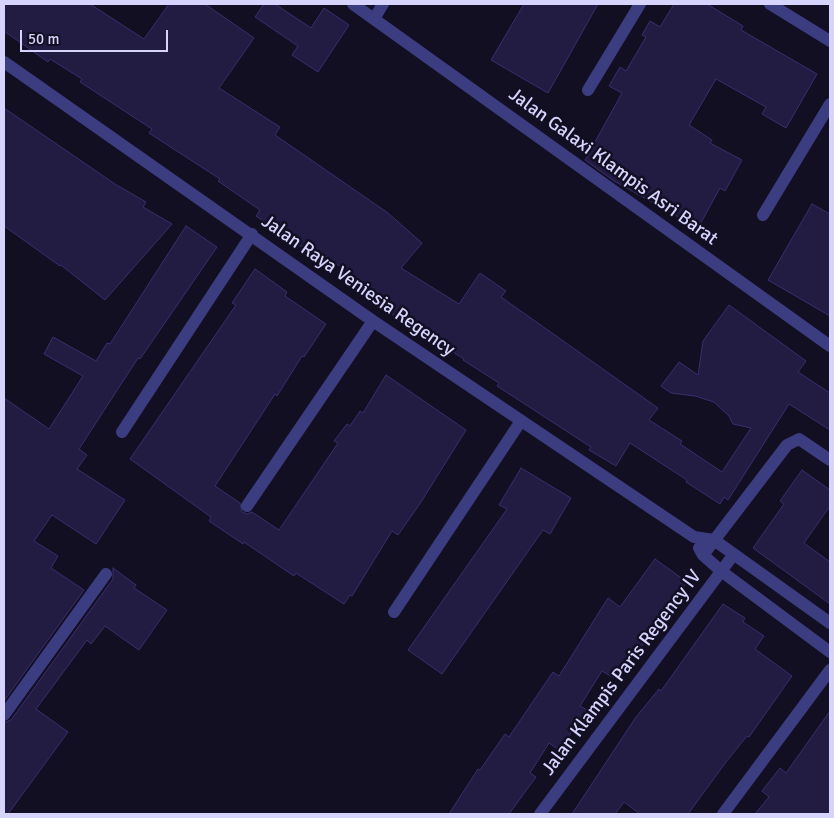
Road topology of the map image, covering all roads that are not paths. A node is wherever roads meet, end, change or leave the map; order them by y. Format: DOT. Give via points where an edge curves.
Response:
graph roads {
  1 [pos="353,4"];
  2 [pos="383,4"];
  3 [pos="640,4"];
  4 [pos="770,4"];
  5 [pos="374,19"];
  6 [pos="830,41"];
  7 [pos="4,62"];
  8 [pos="588,90"];
  9 [pos="830,104"];
  10 [pos="763,216"];
  11 [pos="252,234"];
  12 [pos="373,320"];
  13 [pos="830,346"];
  14 [pos="521,420"];
  15 [pos="122,432"];
  16 [pos="830,460"];
  17 [pos="247,506"];
  18 [pos="694,537"];
  19 [pos="714,540"];
  20 [pos="734,554"];
  21 [pos="703,555"];
  22 [pos="721,571"];
  23 [pos="106,574"];
  24 [pos="394,612"];
  25 [pos="830,623"];
  26 [pos="830,652"];
  27 [pos="830,670"];
  28 [pos="4,714"];
  29 [pos="540,814"];
  30 [pos="723,814"];
  1 -- 5 [label="street, Jalan Galaxi Klampis Asri Barat"];
  2 -- 5 [label="street"];
  3 -- 8 [label="street"];
  4 -- 6 [label="street"];
  5 -- 13 [label="street, Jalan Galaxi Klampis Asri Barat"];
  7 -- 11 [label="street, Jalan Raya Veniesia Regency"];
  9 -- 10 [label="street"];
  11 -- 12 [label="street, Jalan Raya Veniesia Regency"];
  11 -- 15 [label="street"];
  12 -- 14 [label="street, Jalan Raya Veniesia Regency"];
  12 -- 17 [label="street"];
  14 -- 18 [label="street, Jalan Raya Veniesia Regency"];
  14 -- 24 [label="street"];
  16 -- 19 [label="street" via="799,439 793,440"];
  18 -- 19 [label="street, Jalan Raya Veniesia Regency"];
  18 -- 21 [label="street, Jalan Raya Veniesia Regency"];
  19 -- 20 [label="street, Jalan Raya Veniesia Regency"];
  19 -- 21 [label="street"];
  20 -- 22 [label="street, Jalan Klampis Paris Regency IV"];
  20 -- 25 [label="street, Jalan Raya Veniesia Regency"];
  21 -- 22 [label="street, Jalan Raya Veniesia Regency"];
  22 -- 26 [label="street, Jalan Raya Veniesia Regency"];
  22 -- 29 [label="street, Jalan Klampis Paris Regency IV"];
  23 -- 28 [label="street"];
  27 -- 30 [label="street"];
}
